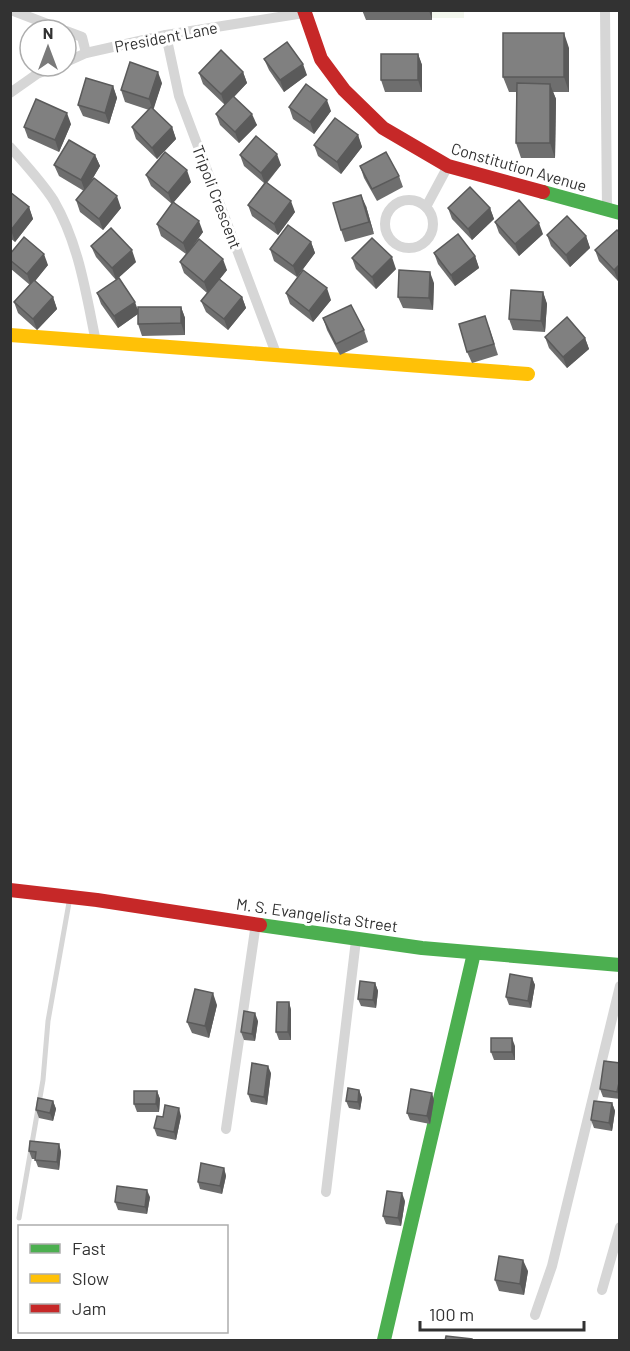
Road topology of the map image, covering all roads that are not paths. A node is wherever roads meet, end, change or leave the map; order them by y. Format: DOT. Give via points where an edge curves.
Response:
graph roads {
  1 [pos="11,10"];
  2 [pos="605,10"];
  3 [pos="304,12"];
  4 [pos="32,18"];
  5 [pos="166,35"];
  6 [pos="78,36"];
  7 [pos="86,53"];
  8 [pos="78,57"];
  9 [pos="32,78"];
  10 [pos="10,93"];
  11 [pos="10,147"];
  12 [pos="447,166"];
  13 [pos="426,207"];
  14 [pos="613,211"];
  15 [pos="10,335"];
  16 [pos="96,342"];
  17 [pos="277,356"];
  18 [pos="528,374"];
  19 [pos="10,890"];
  20 [pos="70,895"];
  21 [pos="256,923"];
  22 [pos="356,940"];
  23 [pos="474,953"];
  24 [pos="620,966"];
  25 [pos="620,986"];
  26 [pos="226,1129"];
  27 [pos="326,1192"];
  28 [pos="19,1218"];
  29 [pos="620,1227"];
  30 [pos="602,1290"];
  31 [pos="535,1315"];
  32 [pos="384,1341"];
  1 -- 4 [label="street"];
  2 -- 14 [label="street"];
  3 -- 5 [label="street, President Lane"];
  3 -- 12 [label="street, Constitution Avenue" via="321,59 344,90 383,128"];
  5 -- 7 [label="street, President Lane"];
  5 -- 17 [label="street, Tripoli Crescent" via="178,96"];
  6 -- 7 [label="street" via="82,37"];
  7 -- 8 [label="street, President Lane"];
  9 -- 10 [label="street"];
  11 -- 16 [label="street" via="53,200 69,232 79,259"];
  12 -- 13 [label="street"];
  12 -- 14 [label="street, Constitution Avenue"];
  13 -- 13 [label="street" via="434,221 424,243 408,248 393,241 386,226 395,204 410,200"];
  15 -- 16 [label="street"];
  16 -- 17 [label="street"];
  17 -- 18 [label="street"];
  19 -- 20 [label="street, M. S. Evangelista Street"];
  20 -- 21 [label="street, M. S. Evangelista Street"];
  20 -- 28 [label="lane"];
  21 -- 22 [label="street, M. S. Evangelista Street"];
  21 -- 26 [label="street"];
  22 -- 23 [label="street, M. S. Evangelista Street"];
  22 -- 27 [label="street"];
  23 -- 24 [label="street, M. S. Evangelista Street"];
  23 -- 32 [label="street"];
  25 -- 31 [label="street" via="552,1266"];
  29 -- 30 [label="street"];
}
